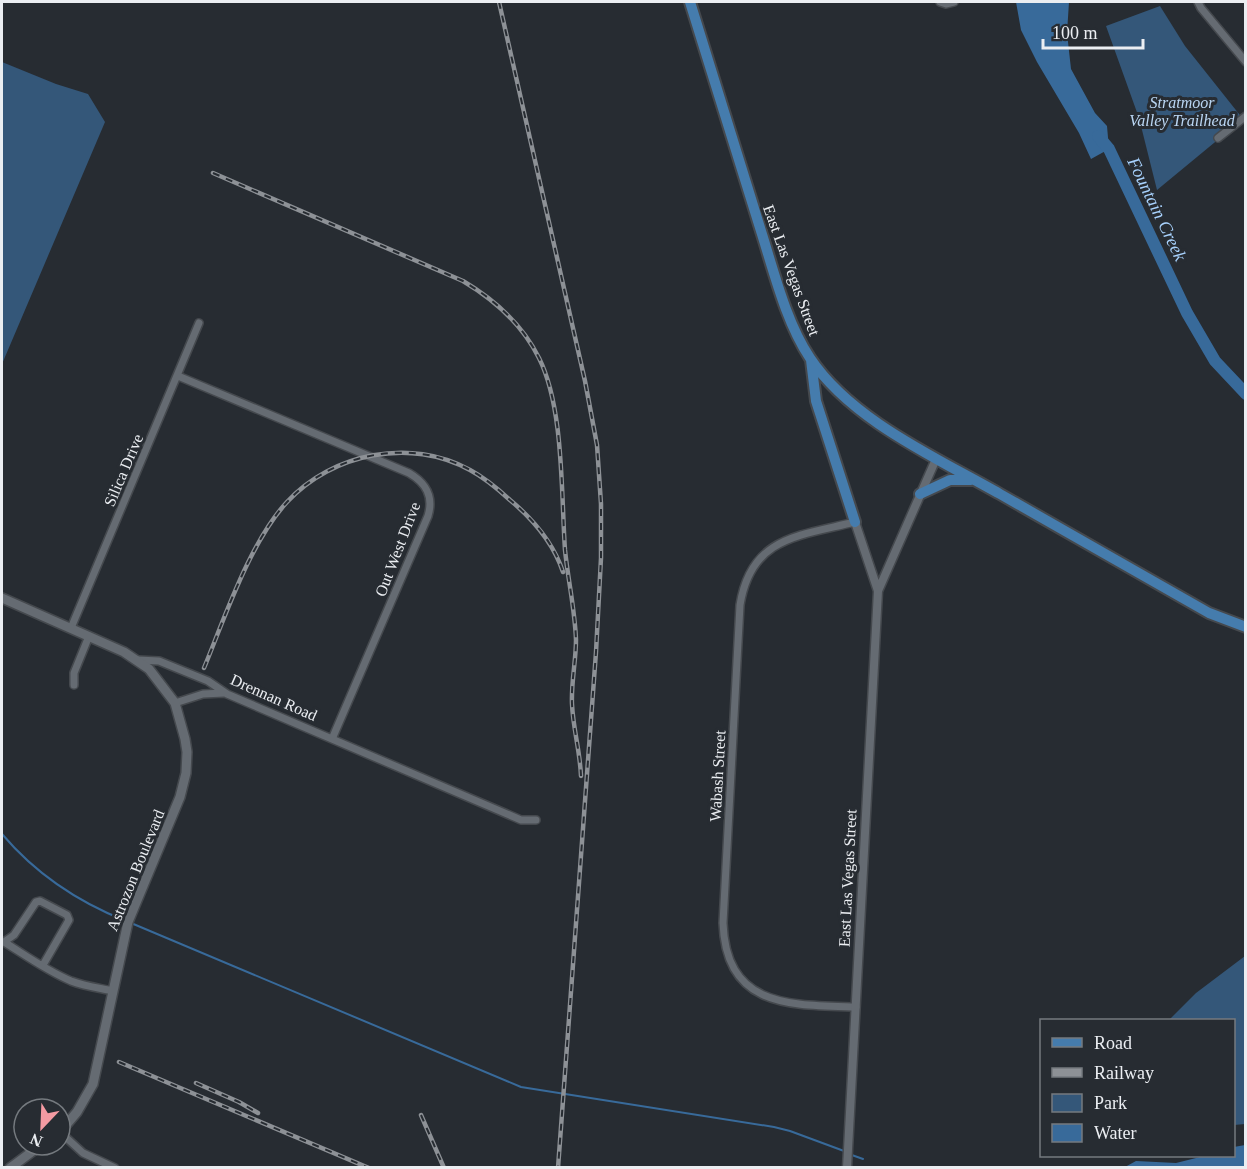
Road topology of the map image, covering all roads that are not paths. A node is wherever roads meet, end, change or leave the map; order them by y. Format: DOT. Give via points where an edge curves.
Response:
graph roads {
  1 [pos="690,2"];
  2 [pos="940,2"];
  3 [pos="954,2"];
  4 [pos="1198,2"];
  5 [pos="1245,62"];
  6 [pos="1245,116"];
  7 [pos="1218,138"];
  8 [pos="199,323"];
  9 [pos="811,360"];
  10 [pos="178,376"];
  11 [pos="936,459"];
  12 [pos="977,481"];
  13 [pos="920,494"];
  14 [pos="855,522"];
  15 [pos="878,591"];
  16 [pos="2,597"];
  17 [pos="1245,627"];
  18 [pos="71,628"];
  19 [pos="89,636"];
  20 [pos="138,660"];
  21 [pos="74,685"];
  22 [pos="227,694"];
  23 [pos="174,703"];
  24 [pos="332,739"];
  25 [pos="536,820"];
  26 [pos="43,965"];
  27 [pos="113,991"];
  28 [pos="856,1007"];
  29 [pos="72,1118"];
  30 [pos="72,1143"];
  31 [pos="24,1157"];
  32 [pos="10,1167"];
  33 [pos="115,1167"];
  34 [pos="847,1167"];
  1 -- 9 [label="main road, East Las Vegas Street" via="774,272"];
  2 -- 3 [label="street"];
  4 -- 5 [label="street"];
  6 -- 7 [label="street"];
  8 -- 10 [label="street, Silica Drive"];
  9 -- 11 [label="main road, East Las Vegas Street" via="853,403"];
  9 -- 14 [label="main road" via="816,401"];
  10 -- 18 [label="street, Silica Drive"];
  10 -- 24 [label="street, Out West Drive" via="409,473 429,493 428,516"];
  11 -- 12 [label="main road"];
  11 -- 13 [label="street, East Las Vegas Street"];
  12 -- 13 [label="main road" via="950,480"];
  12 -- 17 [label="main road" via="1209,613"];
  13 -- 15 [label="street, East Las Vegas Street"];
  14 -- 15 [label="street, East Las Vegas Street"];
  14 -- 28 [label="street, Wabash Street" via="797,536 771,547 744,583 723,937 740,976 756,991 791,1004"];
  15 -- 28 [label="street, East Las Vegas Street"];
  16 -- 18 [label="main road, Drennan Road"];
  18 -- 19 [label="main road, Drennan Road"];
  19 -- 20 [label="main road, Drennan Road"];
  19 -- 21 [label="street" via="74,673"];
  20 -- 22 [label="street, Drennan Road" via="159,661"];
  20 -- 23 [label="main road, Astrozon Boulevard" via="159,680"];
  22 -- 23 [label="street" via="203,694"];
  22 -- 24 [label="street, Drennan Road"];
  23 -- 27 [label="main road, Astrozon Boulevard" via="185,739 184,783 132,910"];
  24 -- 25 [label="street, Drennan Road" via="521,820"];
  26 -- 26 [label="street" via="4,942 40,901 67,915 69,920"];
  26 -- 27 [label="street" via="73,982"];
  27 -- 29 [label="main road, Astrozon Boulevard" via="93,1084"];
  28 -- 34 [label="street, East Las Vegas Street"];
  30 -- 33 [label="street" via="83,1153"];
  31 -- 32 [label="main road"];
}
